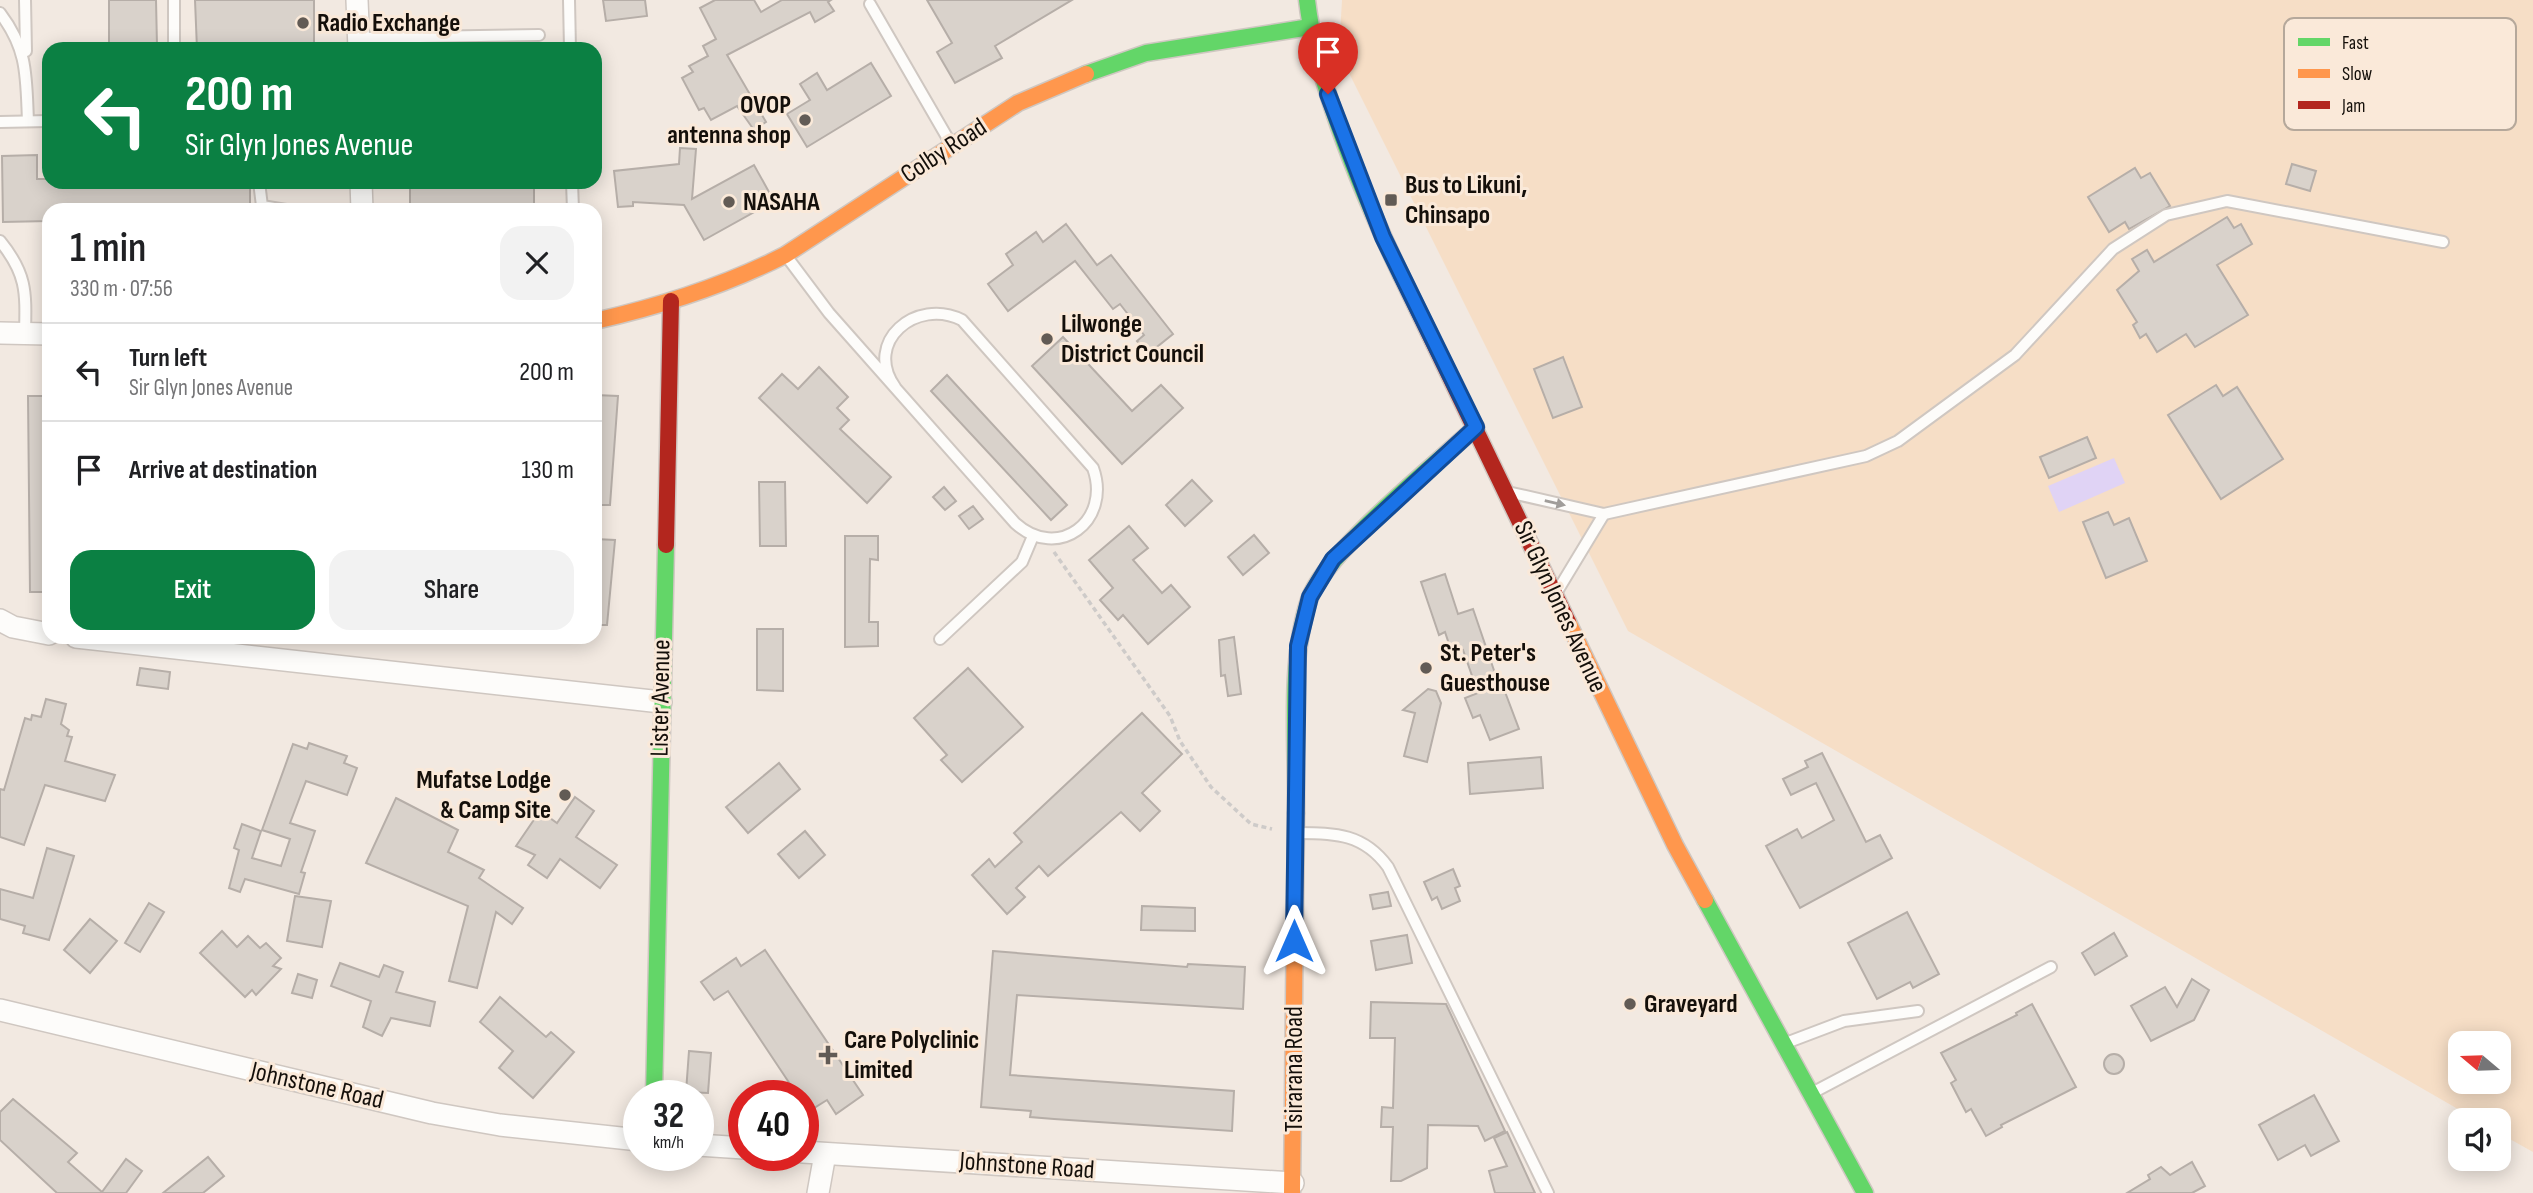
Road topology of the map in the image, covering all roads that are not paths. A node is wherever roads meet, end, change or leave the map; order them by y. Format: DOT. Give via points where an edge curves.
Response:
graph roads {
  1 [pos="24,0"];
  2 [pos="174,0"];
  3 [pos="357,0"];
  4 [pos="569,0"];
  5 [pos="1307,0"];
  6 [pos="870,4"];
  7 [pos="0,13"];
  8 [pos="1310,27"];
  9 [pos="540,34"];
  10 [pos="174,42"];
  11 [pos="358,42"];
  12 [pos="394,42"];
  13 [pos="570,42"];
  14 [pos="26,60"];
  15 [pos="28,121"];
  16 [pos="42,121"];
  17 [pos="0,122"];
  18 [pos="952,146"];
  19 [pos="0,241"];
  20 [pos="2443,242"];
  21 [pos="785,255"];
  22 [pos="671,301"];
  23 [pos="602,319"];
  24 [pos="25,333"];
  25 [pos="0,334"];
  26 [pos="42,334"];
  27 [pos="895,387"];
  28 [pos="1476,427"];
  29 [pos="1506,491"];
  30 [pos="1604,514"];
  31 [pos="1039,538"];
  32 [pos="1554,598"];
  33 [pos="0,620"];
  34 [pos="42,633"];
  35 [pos="940,639"];
  36 [pos="139,644"];
  37 [pos="661,702"];
  38 [pos="1295,834"];
  39 [pos="2051,967"];
  40 [pos="0,1010"];
  41 [pos="1919,1012"];
  42 [pos="1783,1044"];
  43 [pos="654,1080"];
  44 [pos="1810,1094"];
  45 [pos="623,1138"];
  46 [pos="819,1153"];
  47 [pos="825,1154"];
  48 [pos="1293,1188"];
  49 [pos="818,1193"];
  50 [pos="1548,1193"];
  51 [pos="1865,1193"];
  1 -- 14 [label="lane"];
  2 -- 10 [label="lane"];
  3 -- 11 [label="street"];
  4 -- 13 [label="lane"];
  5 -- 8 [label="street, Sir Glyn Jones Avenue"];
  6 -- 18 [label="lane"];
  7 -- 14 [label="lane"];
  8 -- 18 [label="street, Colby Road" via="1112,62 1017,103"];
  8 -- 28 [label="street, Sir Glyn Jones Avenue" via="1328,94 1383,237"];
  9 -- 12 [label="lane"];
  14 -- 15 [label="lane"];
  15 -- 16 [label="lane"];
  15 -- 17 [label="lane"];
  18 -- 21 [label="street, Colby Road"];
  19 -- 24 [label="lane" via="22,272"];
  20 -- 30 [label="lane" via="2227,201 2166,215 2113,249 2015,355 1898,441 1866,456"];
  21 -- 22 [label="street, Colby Road" via="711,290"];
  21 -- 27 [label="lane"];
  22 -- 23 [label="street, Colby Road"];
  22 -- 37 [label="street, Lister Avenue"];
  24 -- 25 [label="street"];
  24 -- 26 [label="street"];
  27 -- 31 [label="lane" via="1015,523"];
  27 -- 31 [label="lane" via="888,372 888,348 907,320 940,312 970,328 1086,458 1097,479 1097,502 1087,523 1067,536"];
  28 -- 29 [label="street, Sir Glyn Jones Avenue"];
  28 -- 38 [label="street, Tsirarana Road" via="1333,559 1310,597 1298,646"];
  29 -- 30 [label="lane, one-way"];
  29 -- 32 [label="street, Sir Glyn Jones Avenue"];
  30 -- 32 [label="lane"];
  31 -- 35 [label="lane" via="1022,562"];
  32 -- 42 [label="street, Sir Glyn Jones Avenue" via="1675,845"];
  33 -- 34 [label="street"];
  36 -- 37 [label="street"];
  37 -- 43 [label="street, Lister Avenue"];
  38 -- 48 [label="street, Tsirarana Road"];
  38 -- 50 [label="lane" via="1352,836 1388,867"];
  39 -- 44 [label="lane"];
  40 -- 45 [label="street, Johnstone Road" via="432,1113"];
  41 -- 42 [label="lane" via="1844,1021"];
  42 -- 44 [label="street, Sir Glyn Jones Avenue"];
  44 -- 51 [label="street, Sir Glyn Jones Avenue"];
  46 -- 47 [label="street, Johnstone Road"];
  47 -- 48 [label="street, Johnstone Road"];
  47 -- 49 [label="street"];
}
